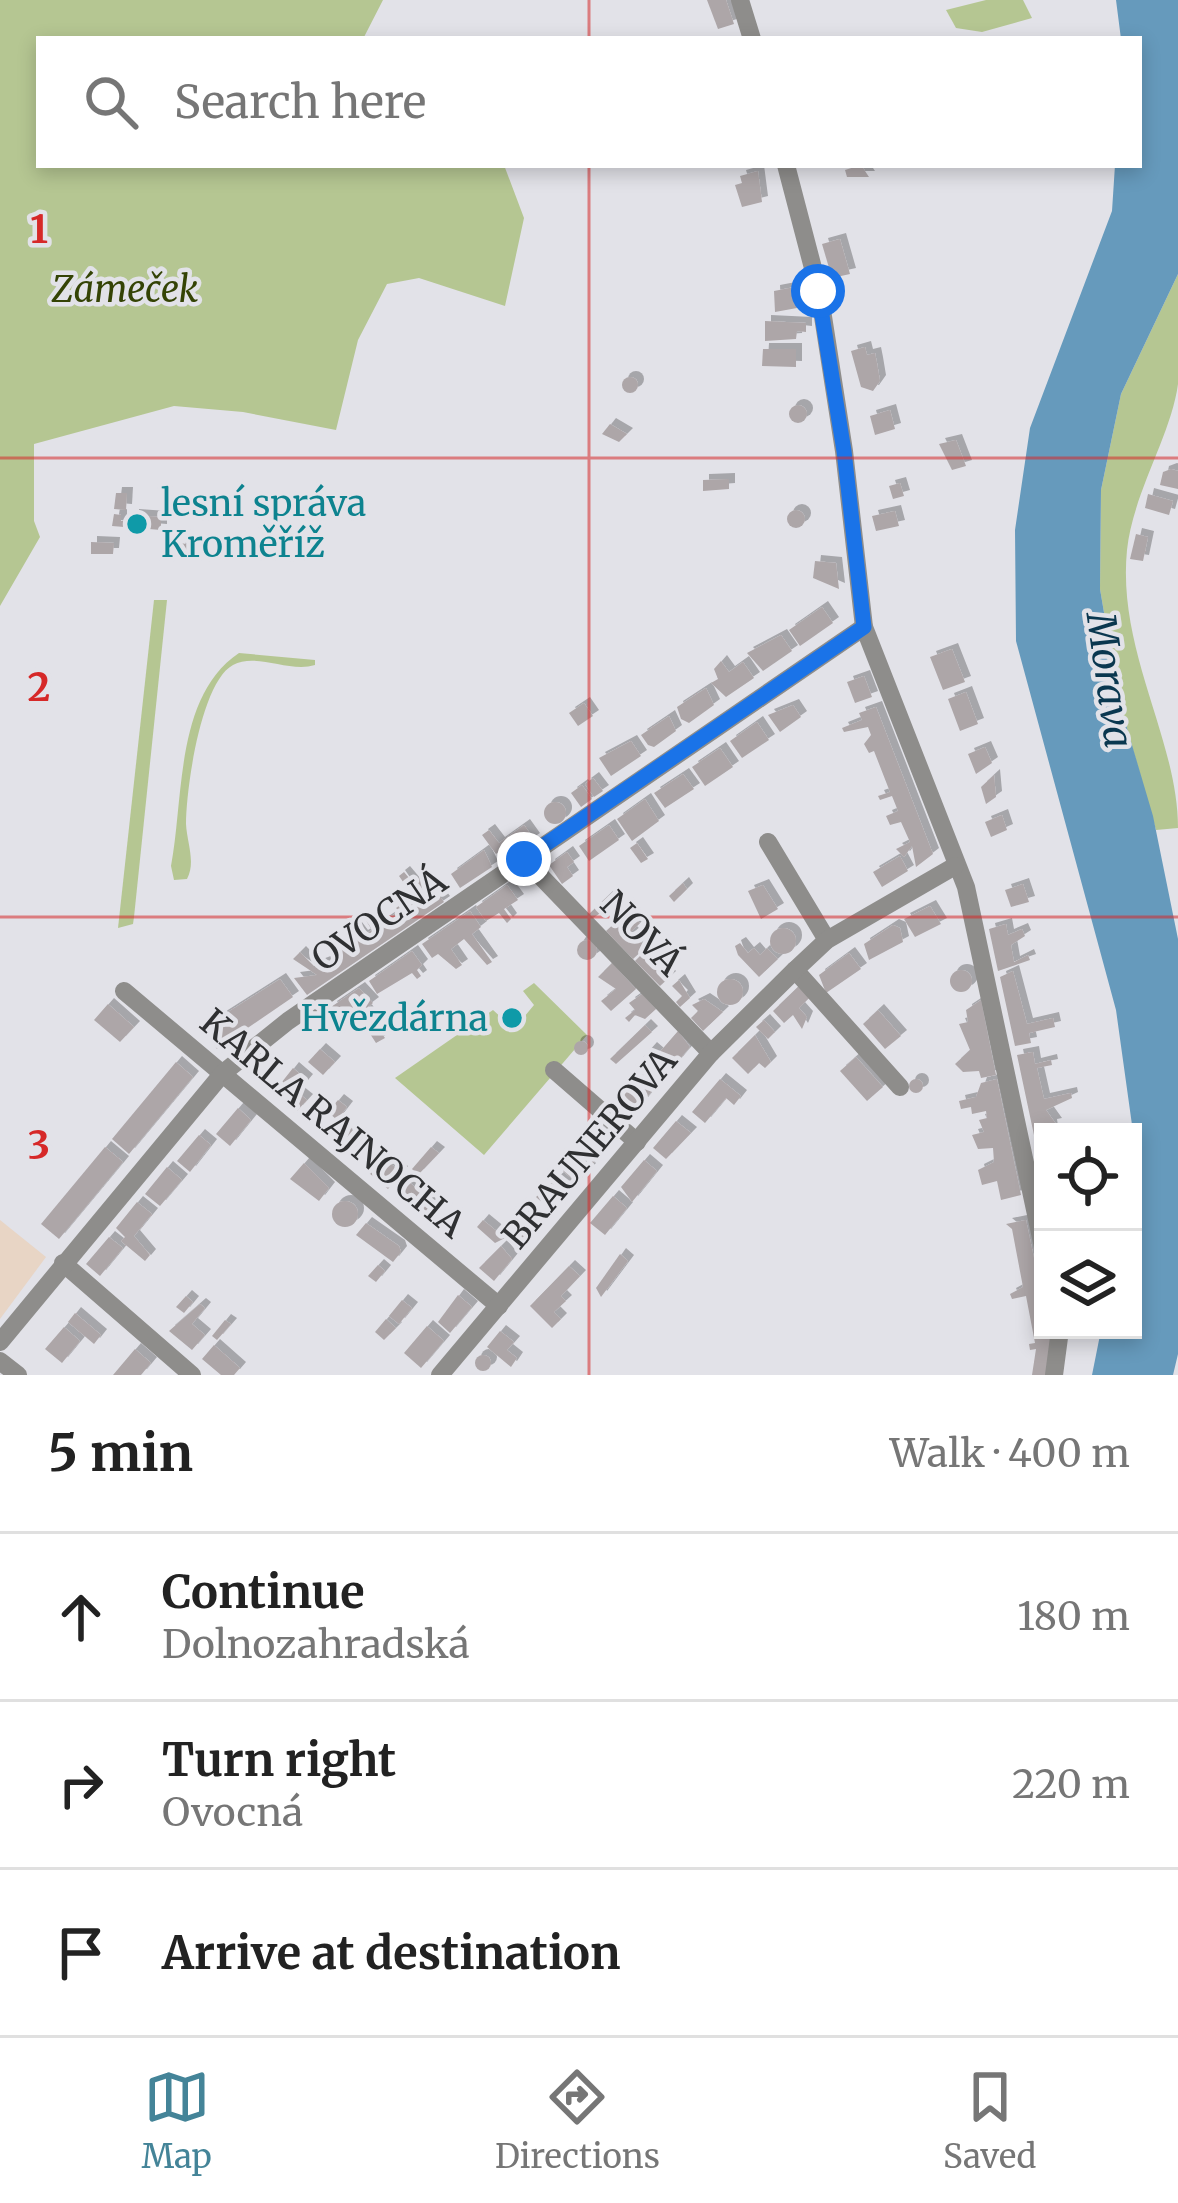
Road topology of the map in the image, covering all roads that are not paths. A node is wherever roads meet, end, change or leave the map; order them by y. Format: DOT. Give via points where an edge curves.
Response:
graph roads {
  1 [pos="740,0"];
  2 [pos="751,36"];
  3 [pos="787,168"];
  4 [pos="864,627"];
  5 [pos="768,842"];
  6 [pos="524,859"];
  7 [pos="955,866"];
  8 [pos="826,940"];
  9 [pos="795,970"];
  10 [pos="124,991"];
  11 [pos="711,1053"];
  12 [pos="554,1070"];
  13 [pos="223,1073"];
  14 [pos="900,1087"];
  15 [pos="637,1142"];
  16 [pos="1040,1231"];
  17 [pos="63,1263"];
  18 [pos="499,1306"];
  19 [pos="1059,1339"];
  20 [pos="0,1342"];
  21 [pos="0,1361"];
  22 [pos="18,1375"];
  23 [pos="192,1375"];
  24 [pos="440,1375"];
  25 [pos="1054,1375"];
  1 -- 2 [label="street"];
  3 -- 4 [label="street" via="822,314"];
  4 -- 6 [label="street, OVOCNÁ"];
  4 -- 7 [label="street"];
  5 -- 8 [label="street"];
  6 -- 11 [label="street, NOVÁ"];
  6 -- 13 [label="street, OVOCNÁ"];
  7 -- 8 [label="street, BRAUNEROVA"];
  7 -- 16 [label="street" via="983,947"];
  8 -- 9 [label="street, BRAUNEROVA"];
  9 -- 11 [label="street, BRAUNEROVA"];
  9 -- 14 [label="street"];
  10 -- 13 [label="street, KARLA RAJNOCHA"];
  11 -- 15 [label="street, BRAUNEROVA"];
  12 -- 15 [label="street"];
  13 -- 17 [label="street, OVOCNÁ"];
  13 -- 18 [label="street, KARLA RAJNOCHA"];
  15 -- 18 [label="street, BRAUNEROVA"];
  17 -- 20 [label="street, OVOCNÁ"];
  17 -- 23 [label="street"];
  18 -- 24 [label="street, BRAUNEROVA"];
  19 -- 25 [label="street"];
  21 -- 22 [label="street"];
}
